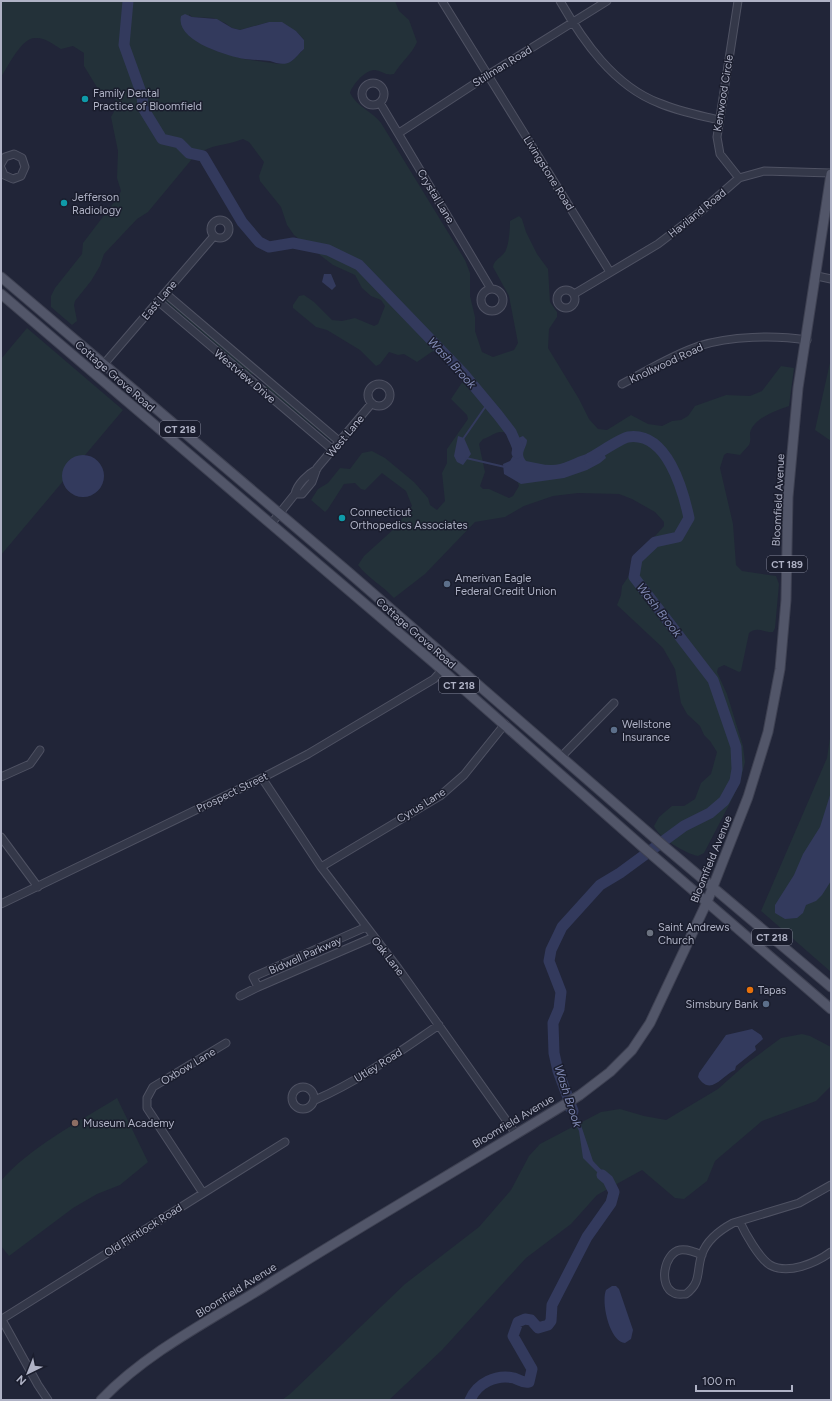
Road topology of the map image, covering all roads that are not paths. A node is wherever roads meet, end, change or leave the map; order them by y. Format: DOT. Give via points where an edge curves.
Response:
graph roads {
  1 [pos="442,1"];
  2 [pos="560,1"];
  3 [pos="607,1"];
  4 [pos="738,1"];
  5 [pos="572,22"];
  6 [pos="488,75"];
  7 [pos="380,103"];
  8 [pos="718,120"];
  9 [pos="399,133"];
  10 [pos="1,164"];
  11 [pos="1,168"];
  12 [pos="831,173"];
  13 [pos="739,178"];
  14 [pos="214,236"];
  15 [pos="610,272"];
  16 [pos="817,276"];
  17 [pos="1,277"];
  18 [pos="831,279"];
  19 [pos="491,289"];
  20 [pos="165,293"];
  21 [pos="1,294"];
  22 [pos="574,294"];
  23 [pos="158,301"];
  24 [pos="36,306"];
  25 [pos="27,316"];
  26 [pos="807,340"];
  27 [pos="104,364"];
  28 [pos="622,384"];
  29 [pos="372,404"];
  30 [pos="340,442"];
  31 [pos="333,450"];
  32 [pos="280,513"];
  33 [pos="271,524"];
  34 [pos="451,660"];
  35 [pos="442,670"];
  36 [pos="614,703"];
  37 [pos="505,724"];
  38 [pos="40,750"];
  39 [pos="562,756"];
  40 [pos="1,777"];
  41 [pos="262,778"];
  42 [pos="1,836"];
  43 [pos="321,867"];
  44 [pos="38,887"];
  45 [pos="713,887"];
  46 [pos="707,902"];
  47 [pos="1,904"];
  48 [pos="366,927"];
  49 [pos="374,937"];
  50 [pos="258,987"];
  51 [pos="831,987"];
  52 [pos="816,995"];
  53 [pos="240,996"];
  54 [pos="831,1008"];
  55 [pos="439,1025"];
  56 [pos="226,1043"];
  57 [pos="315,1100"];
  58 [pos="516,1134"];
  59 [pos="285,1142"];
  60 [pos="831,1186"];
  61 [pos="203,1193"];
  62 [pos="740,1222"];
  63 [pos="831,1252"];
  64 [pos="702,1254"];
  65 [pos="1,1318"];
  66 [pos="48,1400"];
  67 [pos="101,1400"];
  1 -- 6 [label="street"];
  2 -- 5 [label="street"];
  3 -- 5 [label="street, Stillman Road"];
  4 -- 8 [label="street, Kenwood Circle"];
  5 -- 6 [label="street, Stillman Road"];
  5 -- 8 [label="street" via="612,72 634,90 658,103"];
  6 -- 9 [label="street, Stillman Road"];
  6 -- 15 [label="street, Livingstone Road"];
  7 -- 9 [label="street, Crystal Lane"];
  8 -- 13 [label="street, Kenwood Circle" via="718,148 723,159"];
  9 -- 19 [label="street, Crystal Lane"];
  10 -- 11 [label="street" via="5,157 14,154 22,158 25,167 21,176 13,179 4,175"];
  12 -- 13 [label="street, Haviland Road" via="764,170"];
  12 -- 16 [label="main road, Bloomfield Avenue / CT 189"];
  13 -- 15 [label="street, Haviland Road" via="673,233"];
  14 -- 20 [label="street, East Lane"];
  15 -- 22 [label="street, Haviland Road"];
  16 -- 18 [label="street"];
  16 -- 26 [label="main road, Bloomfield Avenue / CT 189"];
  17 -- 24 [label="main road, Cottage Grove Road / CT 218"];
  20 -- 23 [label="street, East Lane"];
  20 -- 30 [label="street, Westview Drive"];
  21 -- 25 [label="main road, Cottage Grove Road / CT 218"];
  23 -- 27 [label="street, East Lane"];
  23 -- 31 [label="street, Westview Drive"];
  24 -- 25 [label="main road"];
  24 -- 27 [label="main road, Cottage Grove Road / CT 218"];
  25 -- 33 [label="main road, Cottage Grove Road / CT 218"];
  26 -- 28 [label="street, Knollwood Road" via="764,337 714,343 688,351"];
  26 -- 45 [label="main road, Bloomfield Avenue / CT 189" via="798,388 788,497 786,600 780,669 768,732 748,797"];
  27 -- 32 [label="main road, Cottage Grove Road / CT 218"];
  29 -- 30 [label="street, West Lane"];
  30 -- 31 [label="street, West Lane"];
  31 -- 32 [label="street, West Lane" via="317,468 312,482 302,494 295,494"];
  32 -- 33 [label="street, West Lane"];
  32 -- 34 [label="main road, Cottage Grove Road / CT 218"];
  33 -- 35 [label="main road, Cottage Grove Road / CT 218"];
  34 -- 35 [label="street, Prospect Street"];
  34 -- 39 [label="main road, Cottage Grove Road / CT 218"];
  35 -- 37 [label="main road, Cottage Grove Road / CT 218"];
  35 -- 41 [label="street, Prospect Street" via="410,694"];
  36 -- 39 [label="street"];
  37 -- 43 [label="street, Cyrus Lane" via="464,775 440,796"];
  37 -- 46 [label="main road, Cottage Grove Road / CT 218"];
  38 -- 40 [label="street" via="30,764"];
  39 -- 45 [label="main road, Cottage Grove Road / CT 218"];
  41 -- 43 [label="street, Oak Lane"];
  41 -- 44 [label="street, Prospect Street"];
  42 -- 44 [label="street"];
  43 -- 48 [label="street, Oak Lane"];
  44 -- 47 [label="street, Prospect Street"];
  45 -- 46 [label="main road, Bloomfield Avenue / CT 189"];
  45 -- 51 [label="main road, Cottage Grove Road / CT 218"];
  46 -- 52 [label="main road, Cottage Grove Road / CT 218"];
  46 -- 58 [label="main road, Bloomfield Avenue / CT 189" via="650,1023 632,1050 610,1072 580,1094"];
  48 -- 49 [label="street, Oak Lane"];
  48 -- 50 [label="street, Bidwell Parkway" via="253,978"];
  49 -- 50 [label="street, Bidwell Parkway"];
  49 -- 55 [label="street, Oak Lane"];
  50 -- 53 [label="street, Bidwell Parkway"];
  51 -- 52 [label="main road"];
  52 -- 54 [label="main road, Cottage Grove Road / CT 218"];
  55 -- 57 [label="street, Utley Road" via="383,1063"];
  55 -- 58 [label="street, Oak Lane"];
  56 -- 61 [label="street, Oxbow Lane" via="153,1087 147,1098 147,1108"];
  58 -- 67 [label="main road, Bloomfield Avenue / CT 189" via="153,1356"];
  59 -- 61 [label="street, Old Flintlock Road"];
  60 -- 62 [label="street" via="799,1203"];
  61 -- 65 [label="street, Old Flintlock Road"];
  62 -- 63 [label="street" via="753,1245 769,1265 798,1267 823,1258"];
  62 -- 64 [label="street" via="724,1228 715,1235"];
  64 -- 64 [label="street" via="688,1250 672,1253 668,1259 668,1288 674,1293 686,1294 696,1285"];
  65 -- 66 [label="street"];
}
